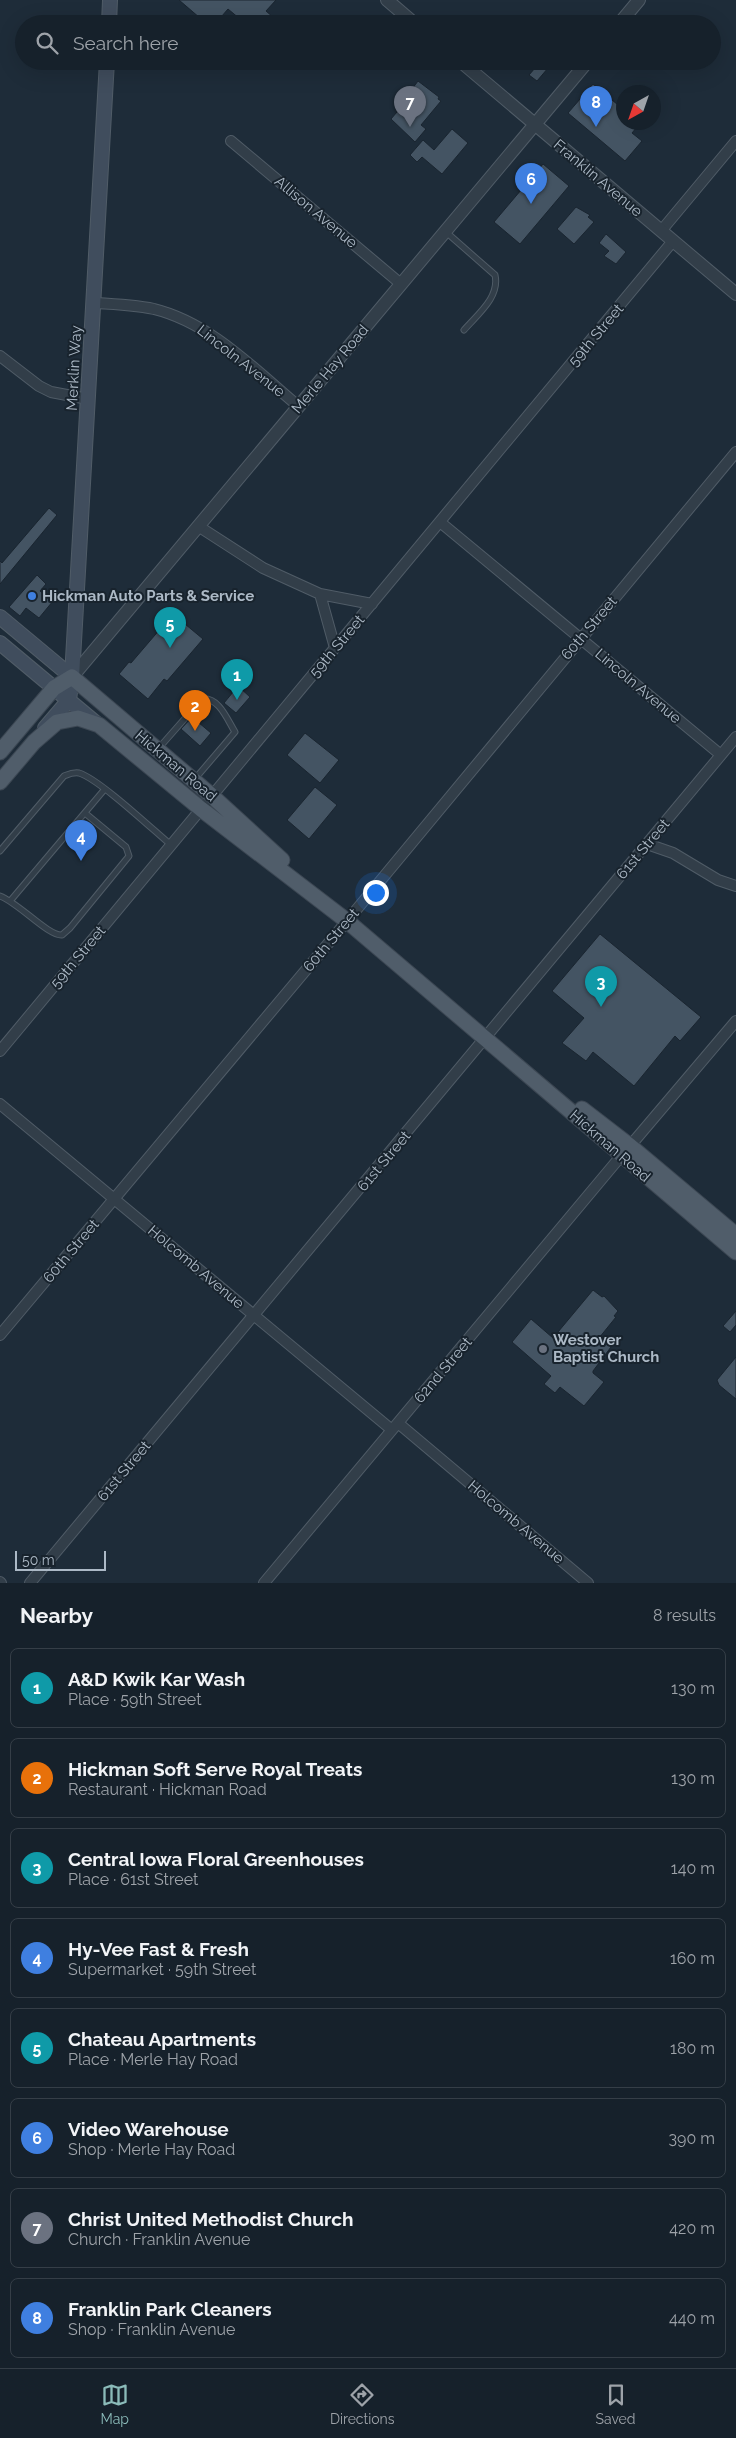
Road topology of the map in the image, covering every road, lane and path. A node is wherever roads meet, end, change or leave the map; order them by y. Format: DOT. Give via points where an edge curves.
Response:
graph roads {
  1 [pos="110,0"];
  2 [pos="387,0"];
  3 [pos="639,0"];
  4 [pos="109,15"];
  5 [pos="404,15"];
  6 [pos="626,15"];
  7 [pos="107,70"];
  8 [pos="471,70"];
  9 [pos="581,70"];
  10 [pos="535,125"];
  11 [pos="231,140"];
  12 [pos="736,141"];
  13 [pos="445,231"];
  14 [pos="661,231"];
  15 [pos="673,241"];
  16 [pos="401,284"];
  17 [pos="736,294"];
  18 [pos="94,303"];
  19 [pos="464,330"];
  20 [pos="0,356"];
  21 [pos="88,399"];
  22 [pos="298,406"];
  23 [pos="736,452"];
  24 [pos="440,522"];
  25 [pos="198,526"];
  26 [pos="320,594"];
  27 [pos="372,604"];
  28 [pos="0,617"];
  29 [pos="581,638"];
  30 [pos="0,642"];
  31 [pos="335,648"];
  32 [pos="72,677"];
  33 [pos="54,688"];
  34 [pos="69,700"];
  35 [pos="99,725"];
  36 [pos="736,737"];
  37 [pos="34,742"];
  38 [pos="158,750"];
  39 [pos="0,752"];
  40 [pos="721,755"];
  41 [pos="194,780"];
  42 [pos="0,782"];
  43 [pos="104,790"];
  44 [pos="212,796"];
  45 [pos="201,809"];
  46 [pos="85,813"];
  47 [pos="647,844"];
  48 [pos="171,845"];
  49 [pos="0,850"];
  50 [pos="736,886"];
  51 [pos="0,896"];
  52 [pos="11,900"];
  53 [pos="347,921"];
  54 [pos="736,1021"];
  55 [pos="486,1038"];
  56 [pos="0,1051"];
  57 [pos="0,1104"];
  58 [pos="625,1151"];
  59 [pos="114,1199"];
  60 [pos="736,1235"];
  61 [pos="736,1252"];
  62 [pos="254,1315"];
  63 [pos="0,1334"];
  64 [pos="395,1427"];
  65 [pos="30,1583"];
  66 [pos="264,1583"];
  67 [pos="588,1583"];
  1 -- 4 [label="main road"];
  2 -- 5 [label="street"];
  3 -- 6 [label="street"];
  7 -- 18 [label="main road, Merklin Way"];
  8 -- 10 [label="street, Franklin Avenue"];
  9 -- 10 [label="street, Merle Hay Road"];
  10 -- 13 [label="street, Merle Hay Road"];
  10 -- 14 [label="street, Franklin Avenue"];
  11 -- 16 [label="street, Allison Avenue"];
  12 -- 14 [label="street"];
  13 -- 16 [label="street, Merle Hay Road"];
  13 -- 19 [label="lane" via="495,275 497,284 492,298"];
  14 -- 15 [label="street, Franklin Avenue"];
  15 -- 17 [label="street, Franklin Avenue"];
  15 -- 24 [label="street, 59th Street"];
  16 -- 22 [label="street, Merle Hay Road"];
  18 -- 21 [label="main road, Merklin Way"];
  18 -- 22 [label="street, Lincoln Avenue" via="155,310 188,321 217,339"];
  20 -- 21 [label="street" via="51,392"];
  21 -- 32 [label="main road, Merklin Way"];
  22 -- 25 [label="street, Merle Hay Road"];
  23 -- 29 [label="street, 60th Street"];
  24 -- 27 [label="street, 59th Street"];
  24 -- 29 [label="street, Lincoln Avenue"];
  25 -- 26 [label="street" via="263,568"];
  25 -- 32 [label="street, Merle Hay Road"];
  26 -- 27 [label="street"];
  26 -- 31 [label="street"];
  27 -- 31 [label="street, 59th Street"];
  28 -- 32 [label="main road, Hickman Road"];
  29 -- 40 [label="street, Lincoln Avenue"];
  29 -- 53 [label="street, 60th Street"];
  30 -- 33 [label="main road, Hickman Road"];
  31 -- 44 [label="street, 59th Street"];
  32 -- 33 [label="main road, Merle Hay Road"];
  32 -- 34 [label="main road"];
  32 -- 38 [label="main road, Hickman Road"];
  33 -- 34 [label="main road, Hickman Road"];
  33 -- 39 [label="main road, Merle Hay Road"];
  34 -- 35 [label="main road, Hickman Road"];
  34 -- 37 [label="main road"];
  35 -- 37 [label="main road" via="87,719 68,718 47,729"];
  35 -- 45 [label="main road, Hickman Road"];
  36 -- 40 [label="street, 61st Street"];
  37 -- 42 [label="main road"];
  38 -- 41 [label="main road, Hickman Road"];
  38 -- 41 [label="lane" via="202,699 216,703 235,732"];
  40 -- 47 [label="street, 61st Street"];
  41 -- 44 [label="main road, Hickman Road"];
  43 -- 46 [label="lane"];
  43 -- 48 [label="lane"];
  43 -- 49 [label="lane" via="81,774 73,772 64,776"];
  44 -- 45 [label="street, 59th Street"];
  44 -- 53 [label="main road, Hickman Road"];
  45 -- 48 [label="street, 59th Street"];
  45 -- 53 [label="main road, Hickman Road"];
  46 -- 52 [label="lane"];
  46 -- 52 [label="lane" via="126,847 129,856 70,928 62,935 52,934"];
  47 -- 50 [label="street" via="673,853 718,880"];
  47 -- 55 [label="street, 61st Street"];
  48 -- 56 [label="street, 59th Street"];
  51 -- 52 [label="lane"];
  53 -- 55 [label="main road, Hickman Road"];
  53 -- 59 [label="street, 60th Street"];
  54 -- 58 [label="street, 62nd Street"];
  55 -- 58 [label="main road, Hickman Road"];
  55 -- 62 [label="street, 61st Street"];
  57 -- 59 [label="street, Holcomb Avenue"];
  58 -- 60 [label="main road, Hickman Road"];
  58 -- 61 [label="main road, Hickman Road"];
  58 -- 64 [label="street, 62nd Street"];
  59 -- 62 [label="street, Holcomb Avenue"];
  59 -- 63 [label="street, 60th Street"];
  62 -- 64 [label="street, Holcomb Avenue"];
  62 -- 65 [label="street, 61st Street"];
  64 -- 66 [label="street, 62nd Street"];
  64 -- 67 [label="street, Holcomb Avenue"];
}
